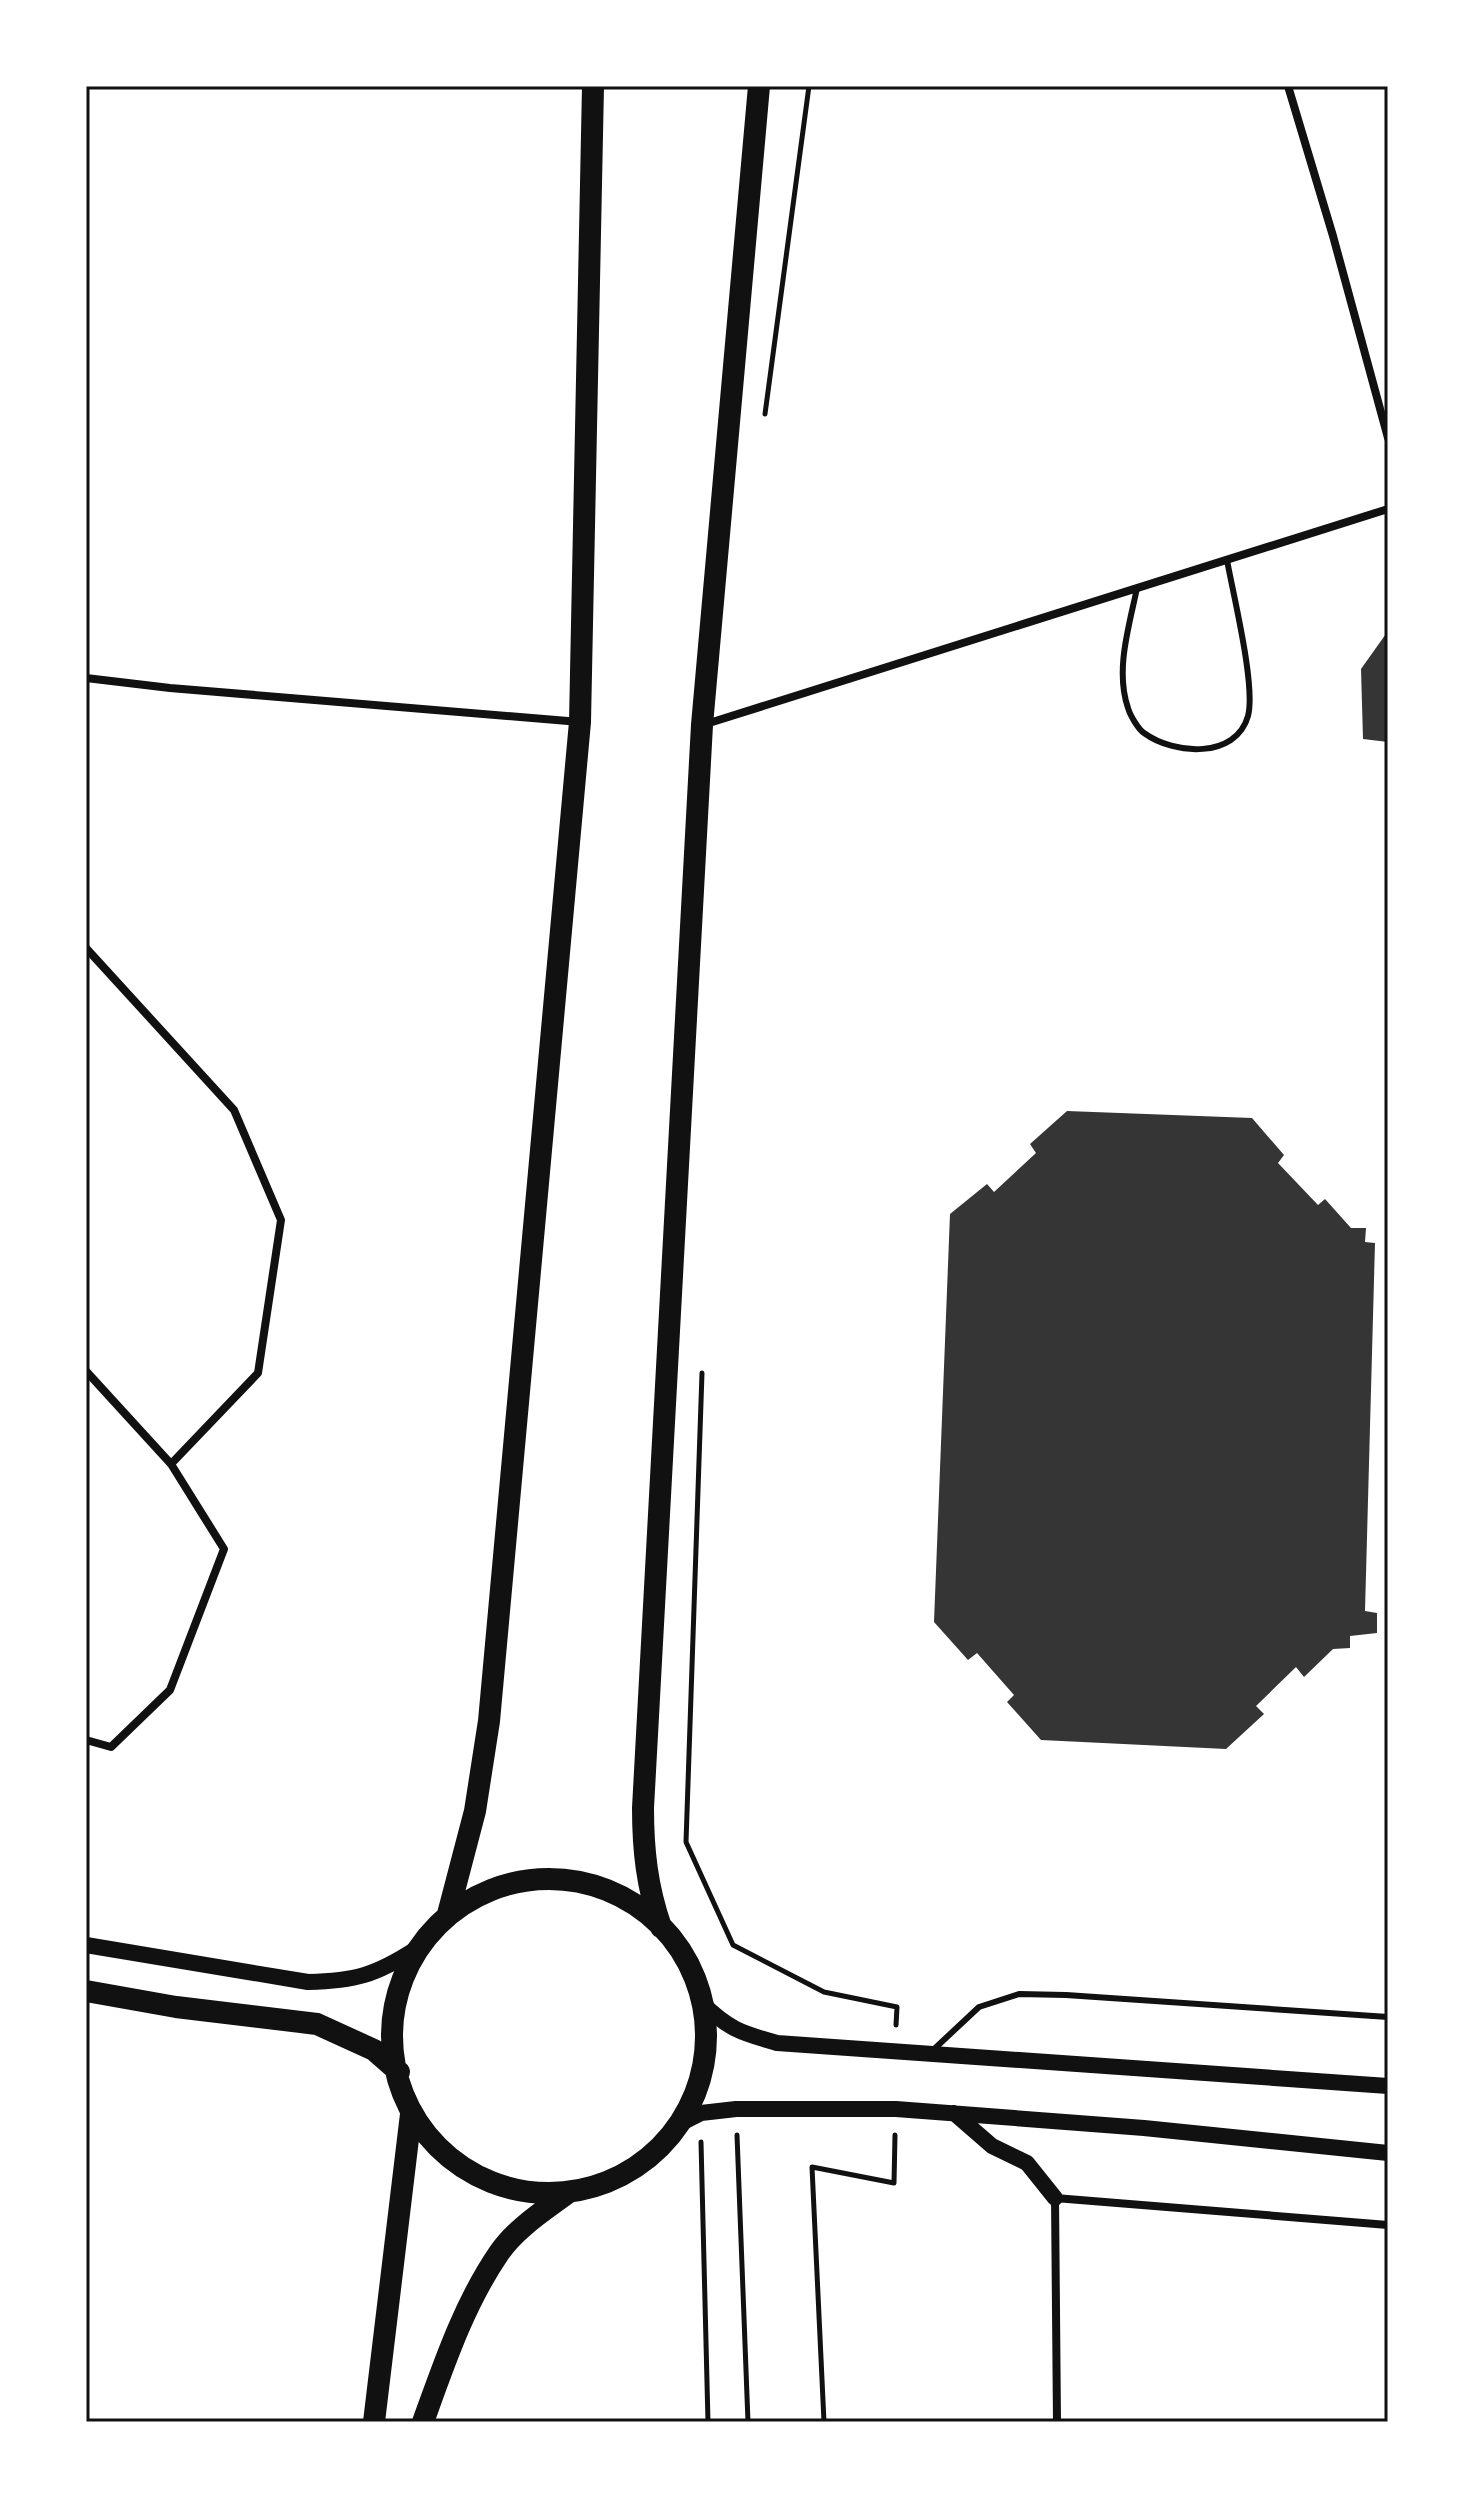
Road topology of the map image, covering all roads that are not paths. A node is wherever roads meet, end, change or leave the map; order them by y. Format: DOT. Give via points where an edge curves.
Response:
graph roads {
  1 [pos="593,86"];
  2 [pos="759,86"];
  3 [pos="1288,86"];
  4 [pos="1388,438"];
  5 [pos="1388,509"];
  6 [pos="1227,560"];
  7 [pos="1137,588"];
  8 [pos="86,678"];
  9 [pos="580,722"];
  10 [pos="702,725"];
  11 [pos="86,948"];
  12 [pos="86,1371"];
  13 [pos="171,1464"];
  14 [pos="86,1740"];
  15 [pos="448,1914"];
  16 [pos="661,1927"];
  17 [pos="86,1945"];
  18 [pos="416,1949"];
  19 [pos="86,1991"];
  20 [pos="701,2002"];
  21 [pos="1388,2017"];
  22 [pos="929,2053"];
  23 [pos="399,2072"];
  24 [pos="1388,2086"];
  25 [pos="954,2113"];
  26 [pos="411,2114"];
  27 [pos="677,2125"];
  28 [pos="1388,2153"];
  29 [pos="571,2190"];
  30 [pos="1055,2198"];
  31 [pos="1388,2225"];
  32 [pos="374,2422"];
  33 [pos="423,2422"];
  34 [pos="1057,2422"];
  1 -- 9 [label="highway"];
  2 -- 10 [label="highway"];
  3 -- 4 [label="street"];
  5 -- 6 [label="street"];
  6 -- 7 [label="street"];
  6 -- 7 [label="lane" via="1250,692 1241,733 1225,746 1196,749 1167,743 1143,733 1128,709 1121,674"];
  7 -- 10 [label="street"];
  8 -- 9 [label="street"];
  9 -- 15 [label="highway" via="489,1721 465,1855"];
  10 -- 16 [label="highway" via="643,1808 650,1895"];
  11 -- 13 [label="street" via="234,1110 281,1220 258,1373"];
  12 -- 13 [label="street"];
  13 -- 14 [label="street" via="224,1549 170,1690 111,1747"];
  15 -- 16 [label="highway" via="518,1883 567,1876 606,1886"];
  15 -- 18 [label="highway"];
  16 -- 20 [label="highway" via="689,1965"];
  17 -- 18 [label="main road" via="308,1982 344,1981 384,1970"];
  18 -- 23 [label="highway" via="399,1984 393,2015"];
  19 -- 23 [label="highway" via="317,2024 374,2050"];
  20 -- 22 [label="main road" via="738,2032 777,2043"];
  20 -- 27 [label="highway" via="707,2033 702,2066"];
  21 -- 22 [label="lane" via="1019,1994 979,2007"];
  22 -- 24 [label="main road"];
  23 -- 26 [label="highway"];
  25 -- 27 [label="main road" via="736,2109 701,2113"];
  25 -- 28 [label="main road"];
  25 -- 30 [label="main road" via="992,2146 1027,2163"];
  26 -- 29 [label="highway" via="464,2171 505,2189 537,2194"];
  26 -- 32 [label="highway"];
  27 -- 29 [label="highway" via="642,2164 610,2180"];
  29 -- 33 [label="highway" via="500,2251 465,2314"];
  30 -- 31 [label="street"];
  30 -- 34 [label="street"];
}
